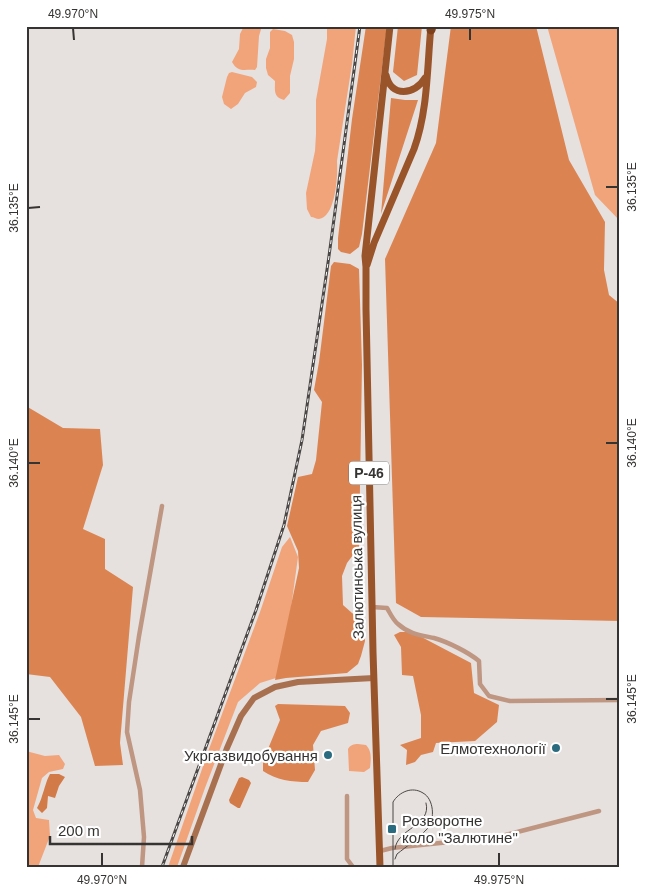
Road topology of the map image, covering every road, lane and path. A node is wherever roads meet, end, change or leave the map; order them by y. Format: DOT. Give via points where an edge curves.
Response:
graph roads {
  1 [pos="390,26"];
  2 [pos="431,27"];
  3 [pos="385,70"];
  4 [pos="428,72"];
  5 [pos="366,267"];
  6 [pos="162,506"];
  7 [pos="372,607"];
  8 [pos="374,678"];
  9 [pos="620,700"];
  10 [pos="347,796"];
  11 [pos="599,811"];
  12 [pos="380,851"];
  13 [pos="142,867"];
  14 [pos="183,867"];
  15 [pos="353,867"];
  16 [pos="380,867"];
  1 -- 3 [label="main road, Р-46"];
  2 -- 4 [label="main road, Р-46"];
  3 -- 4 [label="main road" via="388,83 402,92 416,88"];
  3 -- 5 [label="main road, Р-46"];
  4 -- 5 [label="main road, Р-46" via="416,142"];
  5 -- 7 [label="main road, Залютинська вулиця / Р-46"];
  6 -- 13 [label="street" via="138,636 127,732 140,790 144,837"];
  7 -- 8 [label="main road, Залютинська вулиця / Р-46"];
  7 -- 9 [label="street" via="387,608 396,623 411,632 473,656 479,661 480,684 489,696 510,701"];
  8 -- 12 [label="main road, Залютинська вулиця / Р-46"];
  8 -- 14 [label="main road" via="298,682 275,687 254,698 241,716 227,748"];
  10 -- 15 [label="street" via="347,859"];
  11 -- 12 [label="street" via="498,837"];
  12 -- 16 [label="main road, Залютинська вулиця / Р-46"];
}
